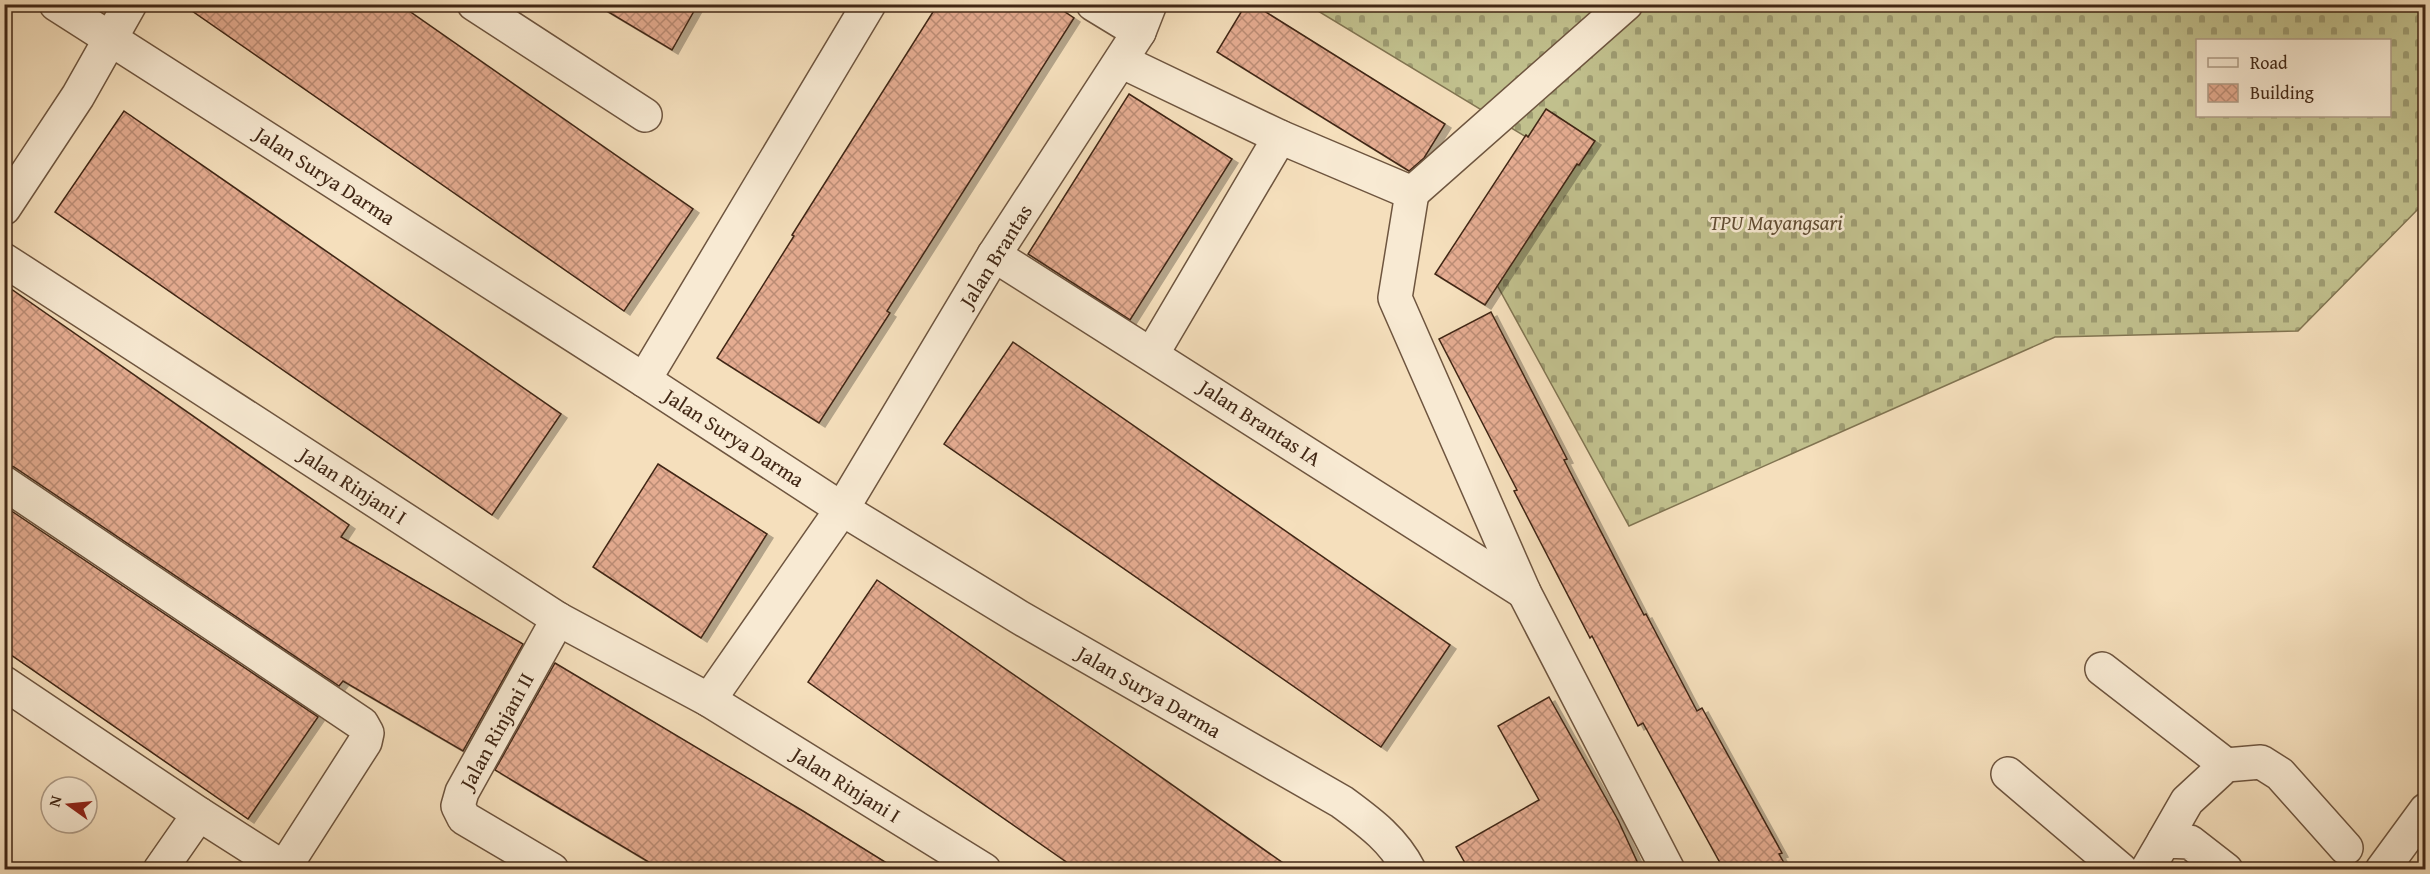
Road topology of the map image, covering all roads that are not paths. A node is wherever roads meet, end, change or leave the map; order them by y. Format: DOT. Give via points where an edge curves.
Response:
graph roads {
  1 [pos="56,4"];
  2 [pos="130,4"];
  3 [pos="474,4"];
  4 [pos="869,4"];
  5 [pos="1093,4"];
  6 [pos="1626,4"];
  7 [pos="1145,18"];
  8 [pos="111,38"];
  9 [pos="1120,61"];
  10 [pos="645,115"];
  11 [pos="1280,137"];
  12 [pos="1413,193"];
  13 [pos="4,208"];
  14 [pos="994,255"];
  15 [pos="4,260"];
  16 [pos="1152,354"];
  17 [pos="644,380"];
  18 [pos="4,483"];
  19 [pos="842,509"];
  20 [pos="1524,592"];
  21 [pos="558,619"];
  22 [pos="2102,669"];
  23 [pos="4,683"];
  24 [pos="709,700"];
  25 [pos="2226,765"];
  26 [pos="2008,774"];
  27 [pos="2426,810"];
  28 [pos="199,814"];
  29 [pos="2164,841"];
  30 [pos="2346,848"];
  31 [pos="160,870"];
  32 [pos="552,870"];
  33 [pos="984,870"];
  34 [pos="1409,870"];
  35 [pos="1668,870"];
  36 [pos="2121,870"];
  37 [pos="2147,870"];
  38 [pos="2226,870"];
  39 [pos="2382,870"];
  1 -- 8 [label="street, Jalan Surya Darma"];
  2 -- 8 [label="street"];
  3 -- 10 [label="street"];
  4 -- 17 [label="street"];
  5 -- 7 [label="street"];
  6 -- 12 [label="street"];
  7 -- 9 [label="street, Jalan Brantas"];
  8 -- 13 [label="street"];
  8 -- 17 [label="street, Jalan Surya Darma"];
  9 -- 11 [label="street"];
  9 -- 14 [label="street, Jalan Brantas"];
  11 -- 12 [label="street"];
  11 -- 16 [label="street"];
  12 -- 20 [label="street" via="1395,298"];
  14 -- 16 [label="street, Jalan Brantas IA"];
  14 -- 19 [label="street, Jalan Brantas"];
  15 -- 21 [label="street, Jalan Rinjani I"];
  16 -- 20 [label="street, Jalan Brantas IA"];
  17 -- 19 [label="street, Jalan Surya Darma"];
  18 -- 28 [label="street" via="362,724 367,733 282,867"];
  19 -- 24 [label="street"];
  19 -- 34 [label="street, Jalan Surya Darma" via="1019,617 1342,802 1377,828 1400,853"];
  20 -- 35 [label="street"];
  21 -- 24 [label="street, Jalan Rinjani I"];
  21 -- 32 [label="street, Jalan Rinjani II" via="462,792 458,806 464,818"];
  22 -- 25 [label="street"];
  23 -- 28 [label="street"];
  24 -- 33 [label="street, Jalan Rinjani I"];
  25 -- 29 [label="street" via="2187,801"];
  25 -- 30 [label="street" via="2261,762 2280,774"];
  26 -- 36 [label="street"];
  27 -- 39 [label="street"];
  28 -- 31 [label="street"];
  29 -- 37 [label="street"];
  29 -- 38 [label="street" via="2190,842"];
}
